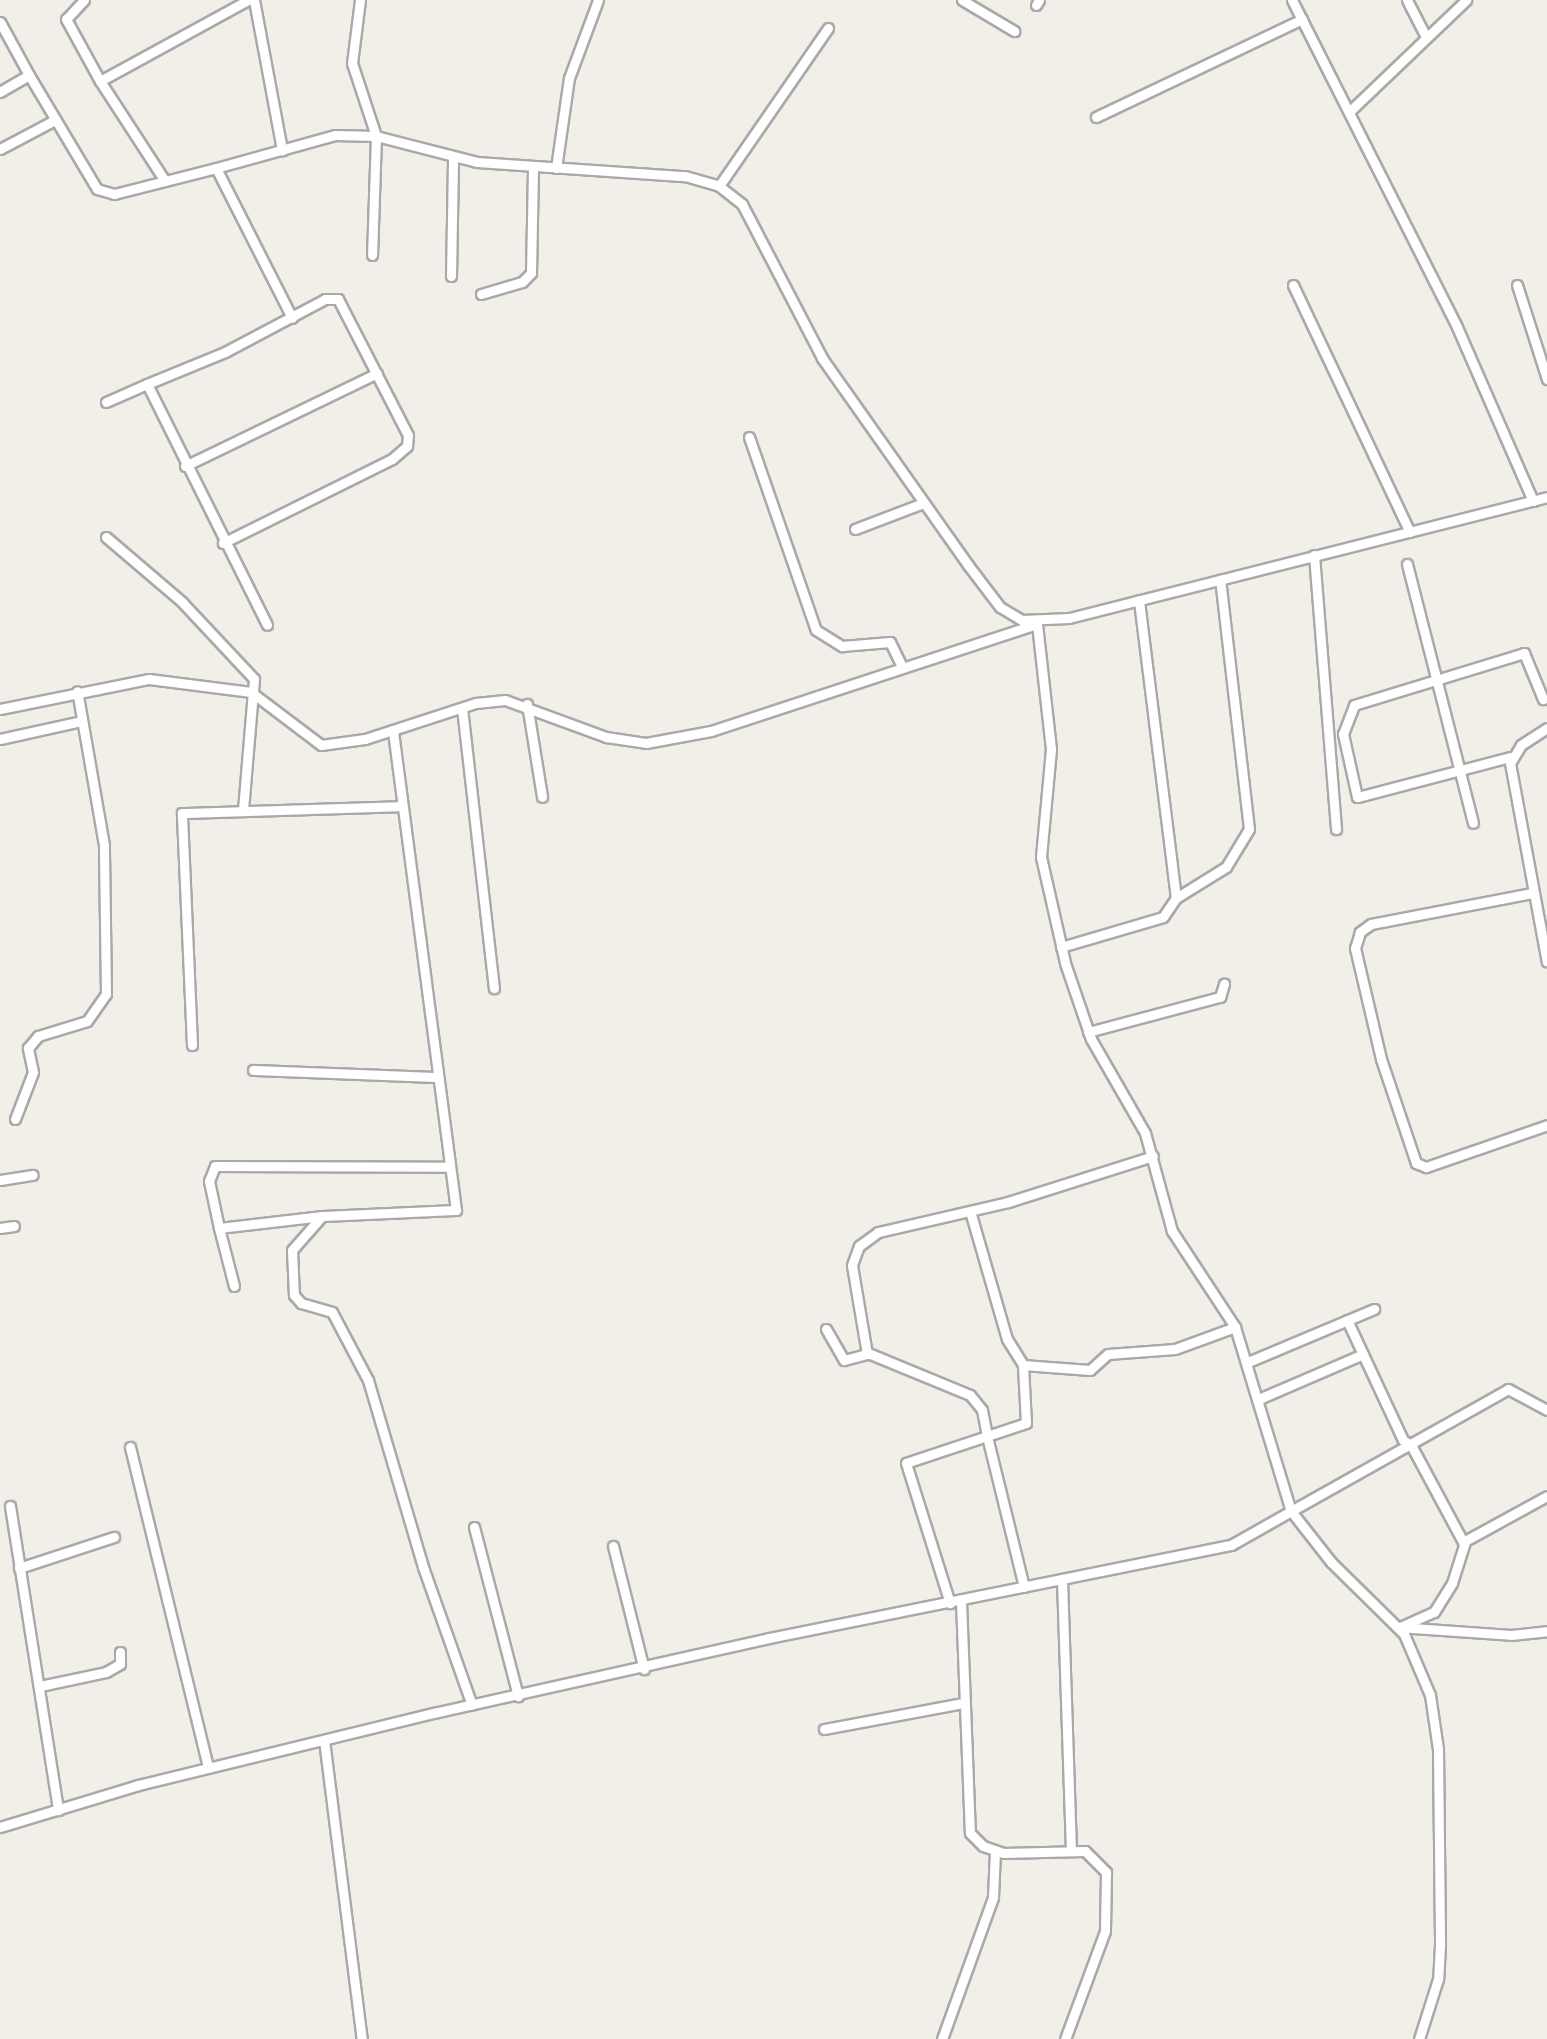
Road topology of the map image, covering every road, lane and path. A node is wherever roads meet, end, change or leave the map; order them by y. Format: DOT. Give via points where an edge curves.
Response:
graph roads {
  1 [pos="248,0"];
  2 [pos="254,0"];
  3 [pos="360,0"];
  4 [pos="598,0"];
  5 [pos="962,0"];
  6 [pos="1292,0"];
  7 [pos="1407,0"];
  8 [pos="1466,0"];
  9 [pos="78,1"];
  10 [pos="1302,19"];
  11 [pos="0,22"];
  12 [pos="828,28"];
  13 [pos="1014,31"];
  14 [pos="1426,37"];
  15 [pos="29,75"];
  16 [pos="100,81"];
  17 [pos="0,92"];
  18 [pos="1350,111"];
  19 [pos="1096,117"];
  20 [pos="55,120"];
  21 [pos="376,136"];
  22 [pos="0,149"];
  23 [pos="282,150"];
  24 [pos="453,157"];
  25 [pos="216,168"];
  26 [pos="533,168"];
  27 [pos="556,168"];
  28 [pos="166,181"];
  29 [pos="719,186"];
  30 [pos="372,255"];
  31 [pos="451,276"];
  32 [pos="1293,285"];
  33 [pos="1517,285"];
  34 [pos="481,294"];
  35 [pos="292,318"];
  36 [pos="377,373"];
  37 [pos="1547,379"];
  38 [pos="147,384"];
  39 [pos="106,402"];
  40 [pos="749,438"];
  41 [pos="185,466"];
  42 [pos="1547,497"];
  43 [pos="1533,501"];
  44 [pos="923,502"];
  45 [pos="855,529"];
  46 [pos="1410,532"];
  47 [pos="106,537"];
  48 [pos="223,543"];
  49 [pos="1314,555"];
  50 [pos="1407,564"];
  51 [pos="1220,580"];
  52 [pos="1139,600"];
  53 [pos="1037,624"];
  54 [pos="267,625"];
  55 [pos="901,665"];
  56 [pos="1435,679"];
  57 [pos="76,691"];
  58 [pos="251,692"];
  59 [pos="1543,699"];
  60 [pos="527,704"];
  61 [pos="462,708"];
  62 [pos="0,709"];
  63 [pos="82,721"];
  64 [pos="1547,727"];
  65 [pos="393,730"];
  66 [pos="0,739"];
  67 [pos="1510,757"];
  68 [pos="1459,769"];
  69 [pos="542,797"];
  70 [pos="402,806"];
  71 [pos="243,808"];
  72 [pos="1473,823"];
  73 [pos="1336,829"];
  74 [pos="1532,893"];
  75 [pos="1176,898"];
  76 [pos="1060,947"];
  77 [pos="1547,962"];
  78 [pos="1224,984"];
  79 [pos="494,988"];
  80 [pos="1088,1032"];
  81 [pos="192,1045"];
  82 [pos="253,1070"];
  83 [pos="437,1077"];
  84 [pos="15,1119"];
  85 [pos="1547,1125"];
  86 [pos="1153,1156"];
  87 [pos="450,1167"];
  88 [pos="33,1175"];
  89 [pos="0,1180"];
  90 [pos="970,1211"];
  91 [pos="322,1216"];
  92 [pos="13,1226"];
  93 [pos="0,1227"];
  94 [pos="219,1228"];
  95 [pos="234,1286"];
  96 [pos="1374,1309"];
  97 [pos="1347,1320"];
  98 [pos="1236,1327"];
  99 [pos="826,1329"];
  100 [pos="868,1353"];
  101 [pos="1363,1354"];
  102 [pos="1248,1362"];
  103 [pos="1024,1365"];
  104 [pos="1261,1398"];
  105 [pos="1547,1410"];
  106 [pos="987,1437"];
  107 [pos="1411,1445"];
  108 [pos="130,1447"];
  109 [pos="1547,1496"];
  110 [pos="10,1506"];
  111 [pos="1291,1511"];
  112 [pos="474,1527"];
  113 [pos="114,1537"];
  114 [pos="1465,1542"];
  115 [pos="613,1546"];
  116 [pos="19,1568"];
  117 [pos="1062,1580"];
  118 [pos="1024,1587"];
  119 [pos="961,1601"];
  120 [pos="950,1603"];
  121 [pos="1398,1627"];
  122 [pos="1547,1630"];
  123 [pos="120,1653"];
  124 [pos="644,1669"];
  125 [pos="40,1686"];
  126 [pos="519,1696"];
  127 [pos="963,1703"];
  128 [pos="472,1705"];
  129 [pos="824,1729"];
  130 [pos="324,1740"];
  131 [pos="208,1768"];
  132 [pos="58,1810"];
  133 [pos="0,1827"];
  134 [pos="995,1851"];
  135 [pos="1071,1851"];
  136 [pos="362,2039"];
  137 [pos="942,2039"];
  138 [pos="1065,2039"];
  139 [pos="1419,2039"];
  1 -- 16 [label="street"];
  2 -- 23 [label="street"];
  3 -- 21 [label="street" via="352,62"];
  4 -- 27 [label="street" via="569,78"];
  5 -- 13 [label="street"];
  6 -- 10 [label="street"];
  7 -- 14 [label="street"];
  8 -- 14 [label="street"];
  9 -- 16 [label="street" via="66,19"];
  10 -- 18 [label="street"];
  10 -- 19 [label="street"];
  11 -- 15 [label="street"];
  12 -- 29 [label="street"];
  14 -- 18 [label="street"];
  15 -- 17 [label="street"];
  15 -- 20 [label="street"];
  16 -- 28 [label="street"];
  18 -- 43 [label="street" via="1457,327"];
  20 -- 22 [label="street"];
  20 -- 28 [label="street" via="97,190 114,194"];
  21 -- 23 [label="street" via="335,135"];
  21 -- 24 [label="street"];
  21 -- 30 [label="street"];
  23 -- 25 [label="street"];
  24 -- 26 [label="street"];
  24 -- 31 [label="street"];
  25 -- 28 [label="street"];
  25 -- 35 [label="street"];
  26 -- 27 [label="street"];
  26 -- 34 [label="street" via="531,273 522,282"];
  27 -- 29 [label="street" via="643,171"];
  29 -- 44 [label="street" via="752,217 801,326"];
  32 -- 46 [label="street"];
  33 -- 37 [label="street"];
  35 -- 36 [label="street" via="325,299 338,299"];
  35 -- 38 [label="street"];
  36 -- 41 [label="street"];
  36 -- 48 [label="street" via="408,435 403,452"];
  38 -- 39 [label="street"];
  38 -- 41 [label="street"];
  40 -- 55 [label="street" via="816,631 842,646 890,642"];
  41 -- 48 [label="street"];
  42 -- 43 [label="street"];
  43 -- 46 [label="street"];
  44 -- 45 [label="street"];
  44 -- 53 [label="street" via="1000,607"];
  46 -- 49 [label="street"];
  47 -- 58 [label="street" via="239,659 254,679"];
  48 -- 54 [label="street"];
  49 -- 51 [label="street"];
  49 -- 73 [label="street"];
  50 -- 56 [label="street"];
  51 -- 52 [label="street"];
  51 -- 75 [label="street" via="1248,828 1226,867"];
  52 -- 53 [label="street"];
  52 -- 75 [label="street"];
  53 -- 55 [label="street"];
  53 -- 76 [label="street" via="1051,749 1041,857"];
  55 -- 60 [label="street" via="711,731 646,743 584,730"];
  56 -- 59 [label="street" via="1524,653"];
  56 -- 68 [label="street"];
  56 -- 68 [label="street" via="1354,705 1343,734 1353,794 1361,798"];
  57 -- 58 [label="street" via="149,679"];
  57 -- 62 [label="street"];
  57 -- 63 [label="street"];
  58 -- 65 [label="street" via="321,745"];
  58 -- 71 [label="street"];
  60 -- 61 [label="street" via="487,701"];
  60 -- 69 [label="street"];
  61 -- 65 [label="street"];
  61 -- 79 [label="street"];
  63 -- 66 [label="street"];
  63 -- 84 [label="street" via="104,845 106,994 87,1021 38,1036 28,1048 33,1072"];
  64 -- 67 [label="street"];
  65 -- 70 [label="street"];
  67 -- 68 [label="street"];
  67 -- 74 [label="street"];
  68 -- 72 [label="street"];
  70 -- 71 [label="street"];
  70 -- 83 [label="street"];
  71 -- 81 [label="street" via="182,813"];
  74 -- 77 [label="street"];
  74 -- 85 [label="street" via="1371,924 1360,932 1355,948 1381,1059 1416,1163 1426,1167"];
  75 -- 76 [label="street" via="1163,917"];
  76 -- 80 [label="street"];
  78 -- 80 [label="street" via="1220,997"];
  80 -- 86 [label="street"];
  82 -- 83 [label="street"];
  83 -- 87 [label="street"];
  86 -- 90 [label="street"];
  86 -- 98 [label="street" via="1172,1231"];
  87 -- 91 [label="street" via="456,1210"];
  87 -- 94 [label="street" via="215,1166 209,1181"];
  88 -- 89 [label="street"];
  90 -- 100 [label="street" via="895,1226 859,1246 852,1265"];
  90 -- 103 [label="street" via="1007,1339"];
  91 -- 94 [label="street"];
  91 -- 128 [label="street" via="292,1250 295,1295 301,1303 332,1312 368,1380 427,1580"];
  92 -- 93 [label="street"];
  94 -- 95 [label="street"];
  96 -- 97 [label="street"];
  97 -- 101 [label="street"];
  97 -- 102 [label="street"];
  98 -- 102 [label="street"];
  98 -- 103 [label="street" via="1175,1349 1108,1354 1090,1370"];
  99 -- 100 [label="street" via="844,1360 855,1361"];
  100 -- 106 [label="street" via="970,1395 982,1410"];
  101 -- 104 [label="street"];
  101 -- 107 [label="street" via="1403,1440"];
  102 -- 104 [label="street"];
  103 -- 106 [label="street" via="1026,1423"];
  104 -- 111 [label="street"];
  105 -- 107 [label="street" via="1508,1389"];
  106 -- 118 [label="street"];
  106 -- 120 [label="street" via="906,1463"];
  107 -- 111 [label="street"];
  107 -- 114 [label="street"];
  108 -- 131 [label="street"];
  109 -- 114 [label="street"];
  110 -- 116 [label="street"];
  111 -- 117 [label="street" via="1240,1542"];
  111 -- 121 [label="street" via="1331,1562"];
  112 -- 126 [label="street"];
  113 -- 116 [label="street"];
  114 -- 121 [label="street" via="1452,1583 1434,1612"];
  115 -- 124 [label="street"];
  116 -- 125 [label="street"];
  117 -- 118 [label="street"];
  117 -- 135 [label="street"];
  118 -- 119 [label="street"];
  119 -- 120 [label="street"];
  119 -- 127 [label="street"];
  120 -- 124 [label="street"];
  121 -- 122 [label="street" via="1511,1635"];
  121 -- 139 [label="street" via="1424,1676 1438,1749 1439,1956"];
  123 -- 125 [label="street" via="120,1664 106,1672"];
  124 -- 126 [label="street"];
  125 -- 132 [label="street"];
  126 -- 128 [label="street"];
  127 -- 129 [label="street"];
  127 -- 134 [label="street" via="970,1833"];
  128 -- 130 [label="street"];
  130 -- 131 [label="street"];
  130 -- 136 [label="street"];
  131 -- 132 [label="street"];
  132 -- 133 [label="street"];
  134 -- 135 [label="street"];
  134 -- 137 [label="street" via="993,1897"];
  135 -- 138 [label="street" via="1090,1854 1107,1872 1108,1904 1105,1931"];
}
